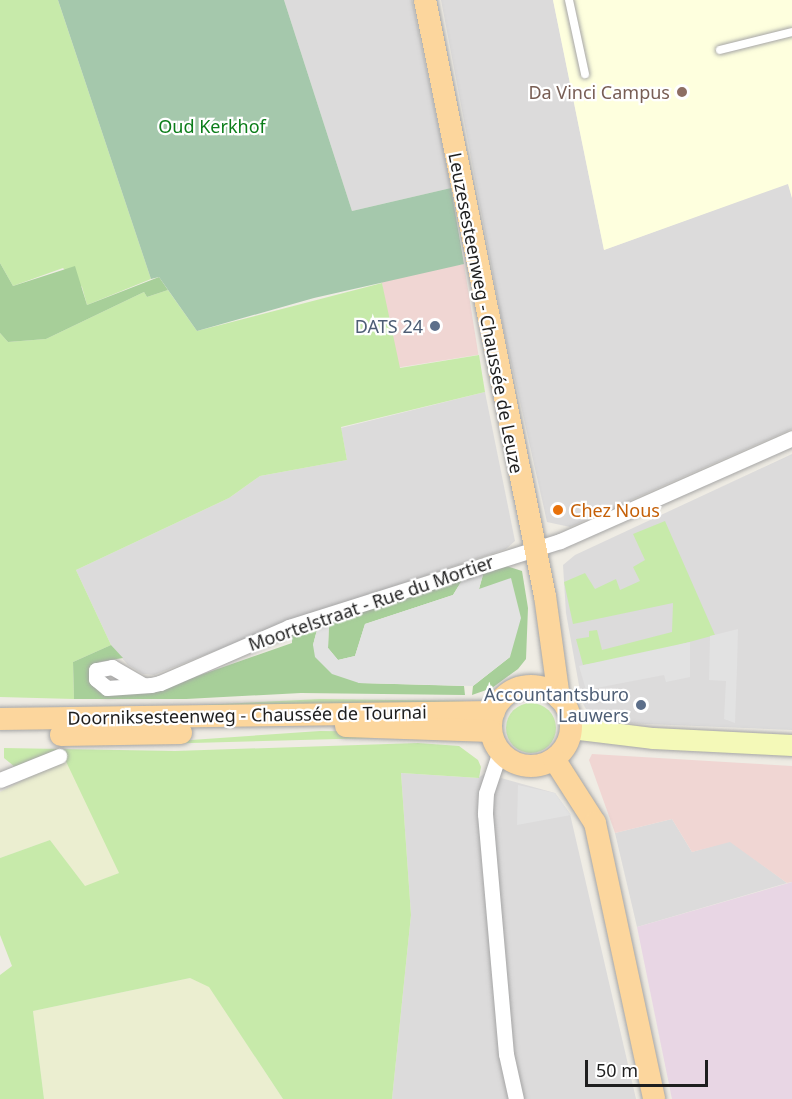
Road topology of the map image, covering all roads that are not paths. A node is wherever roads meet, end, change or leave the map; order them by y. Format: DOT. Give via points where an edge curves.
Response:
graph roads {
  1 [pos="425,0"];
  2 [pos="569,0"];
  3 [pos="792,32"];
  4 [pos="720,50"];
  5 [pos="585,74"];
  6 [pos="792,438"];
  7 [pos="534,549"];
  8 [pos="549,625"];
  9 [pos="143,685"];
  10 [pos="527,686"];
  11 [pos="559,698"];
  12 [pos="0,719"];
  13 [pos="572,728"];
  14 [pos="495,731"];
  15 [pos="0,735"];
  16 [pos="792,745"];
  17 [pos="59,756"];
  18 [pos="555,759"];
  19 [pos="0,780"];
  20 [pos="516,1099"];
  21 [pos="654,1099"];
  1 -- 7 [label="main road, Leuzesesteenweg - Chaussée de Leuze"];
  2 -- 5 [label="lane"];
  3 -- 4 [label="lane"];
  6 -- 7 [label="street, Moortelstraat - Rue du Mortier"];
  7 -- 8 [label="main road, Leuzesesteenweg - Chaussée de Leuze"];
  7 -- 9 [label="street, Moortelstraat - Rue du Mortier" via="289,627 160,683"];
  8 -- 10 [label="main road, Leuzesesteenweg - Chaussée de Leuze" via="537,673"];
  8 -- 11 [label="main road, Leuzesesteenweg - Chaussée de Leuze"];
  10 -- 11 [label="main road" via="543,688"];
  10 -- 14 [label="main road" via="506,695"];
  11 -- 13 [label="main road" via="569,713"];
  12 -- 14 [label="main road, Doorniksesteenweg - Chaussée de Tournai"];
  13 -- 16 [label="street" via="653,738"];
  13 -- 18 [label="main road" via="567,744"];
  14 -- 15 [label="main road, Doorniksesteenweg - Chaussée de Tournai" via="347,726 120,736"];
  14 -- 18 [label="main road" via="513,762 530,766"];
  14 -- 20 [label="street" via="485,814 506,1054"];
  17 -- 19 [label="street"];
  18 -- 21 [label="main road" via="595,823"];
}
